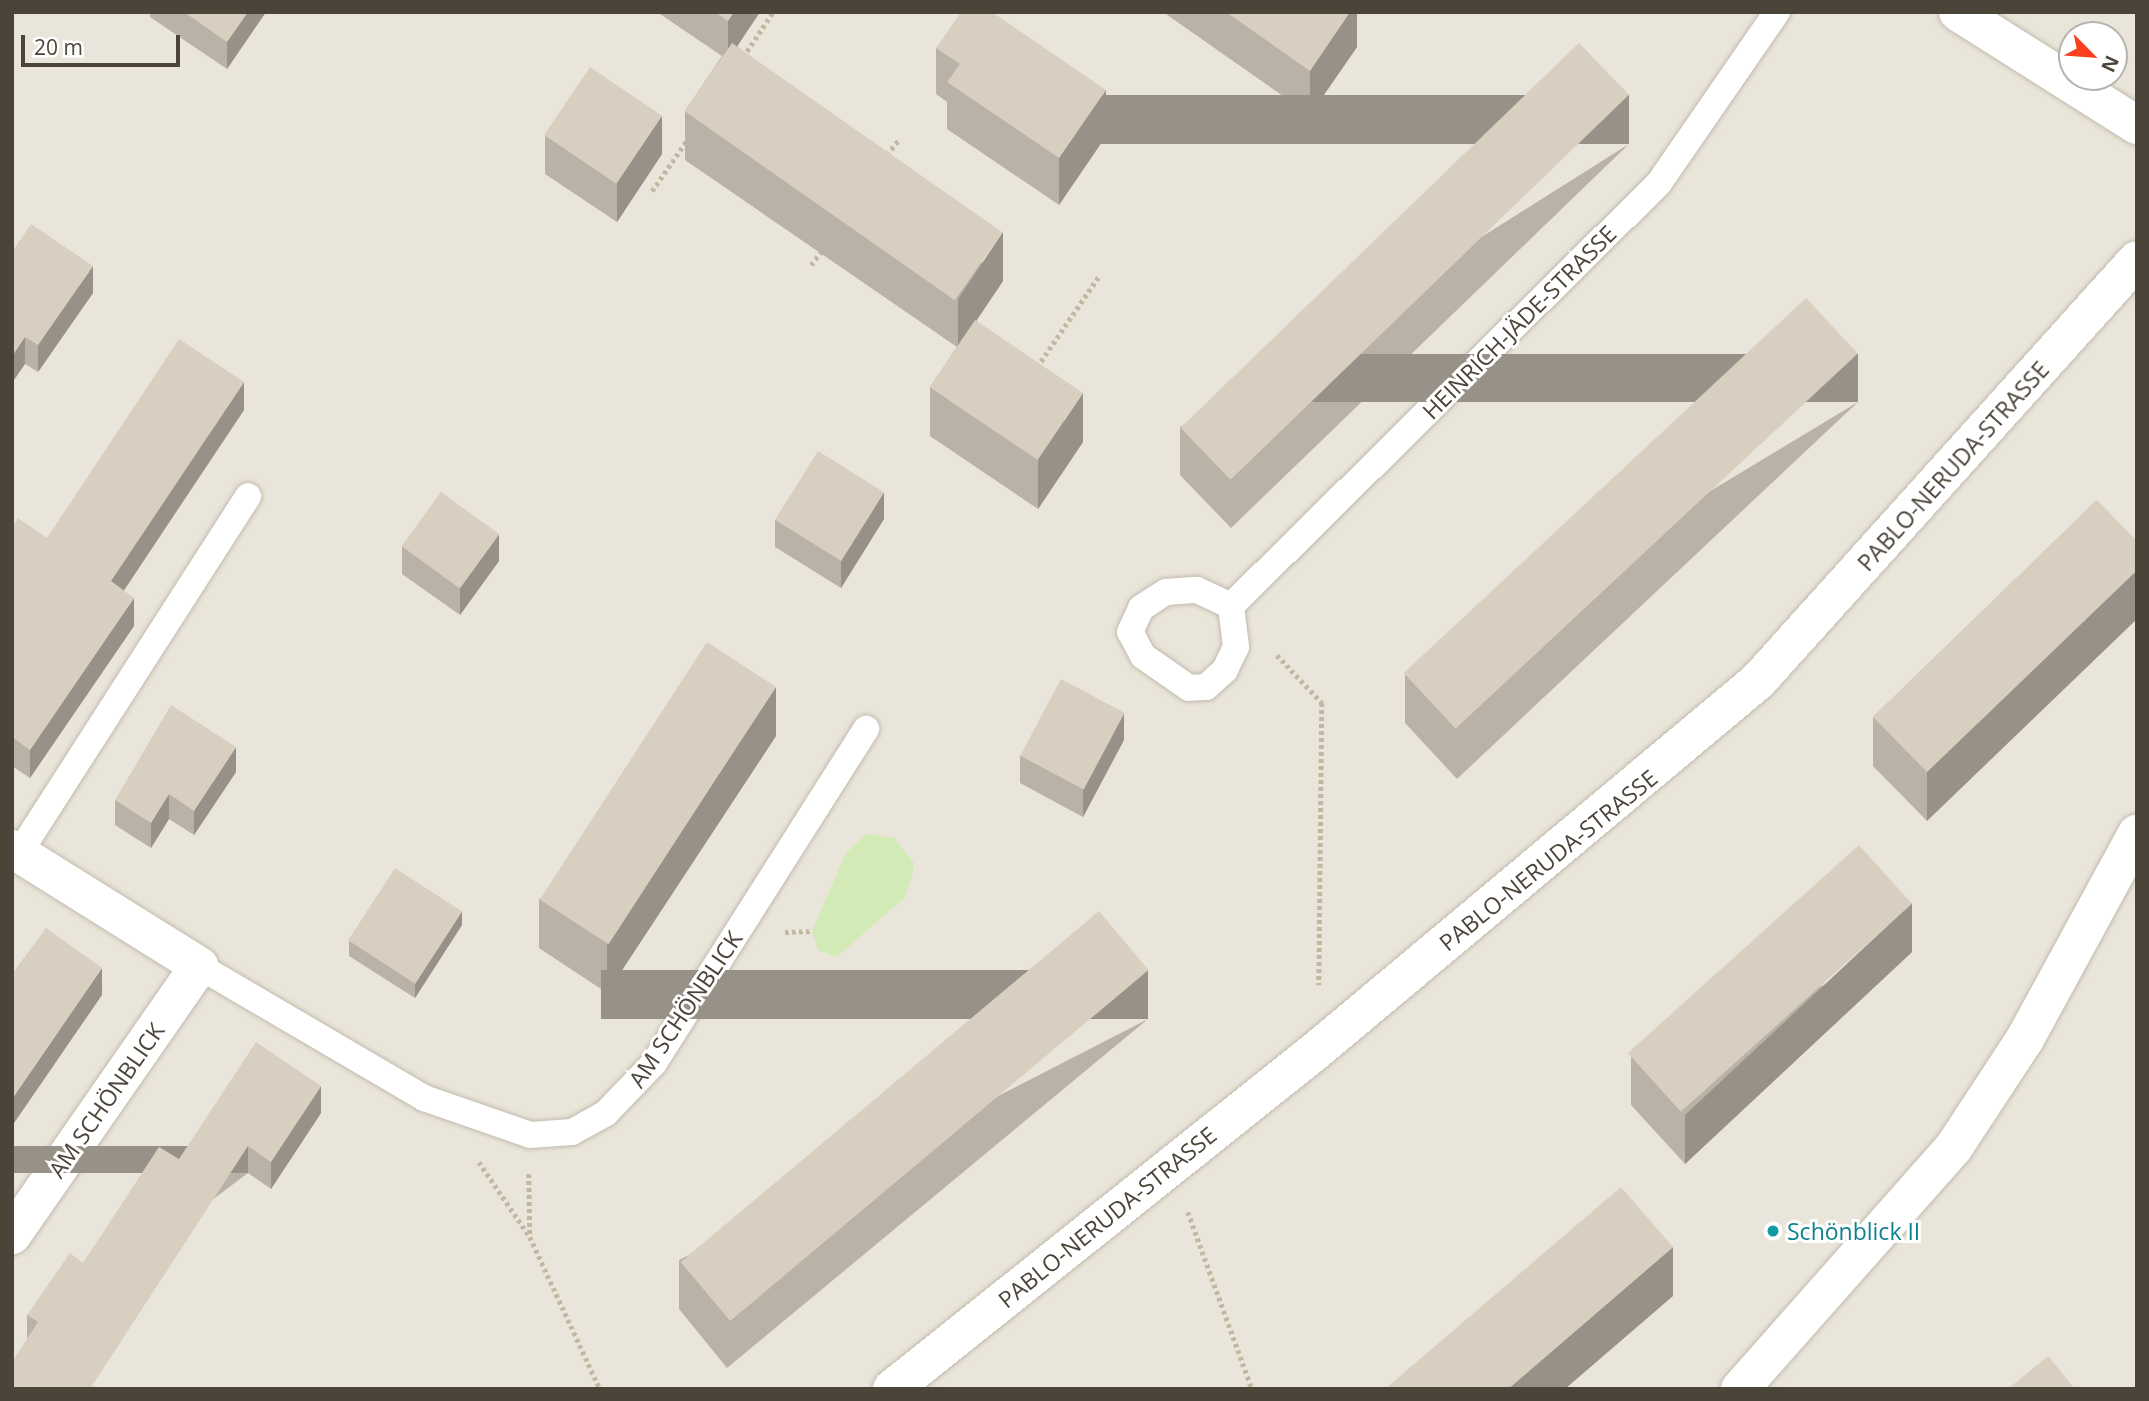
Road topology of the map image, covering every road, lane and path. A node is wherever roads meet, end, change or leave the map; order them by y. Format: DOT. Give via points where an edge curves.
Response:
graph roads {
  1 [pos="773,12"];
  2 [pos="1777,12"];
  3 [pos="1958,12"];
  4 [pos="740,62"];
  5 [pos="2137,125"];
  6 [pos="696,127"];
  7 [pos="899,138"];
  8 [pos="883,162"];
  9 [pos="652,191"];
  10 [pos="827,242"];
  11 [pos="2137,260"];
  12 [pos="811,265"];
  13 [pos="1099,276"];
  14 [pos="1037,368"];
  15 [pos="248,496"];
  16 [pos="1231,606"];
  17 [pos="866,729"];
  18 [pos="2137,834"];
  19 [pos="15,851"];
  20 [pos="199,966"];
  21 [pos="1318,1049"];
  22 [pos="477,1159"];
  23 [pos="1171,1166"];
  24 [pos="529,1171"];
  25 [pos="12,1235"];
  26 [pos="530,1237"];
  27 [pos="600,1389"];
  28 [pos="891,1389"];
  29 [pos="1252,1389"];
  30 [pos="1740,1389"];
  1 -- 4 [label="path"];
  2 -- 16 [label="lane, HEINRICH-JÄDE-STRASSE" via="1659,183"];
  3 -- 5 [label="street"];
  6 -- 9 [label="path"];
  7 -- 8 [label="path"];
  10 -- 12 [label="path"];
  11 -- 21 [label="street, PABLO-NERUDA-STRASSE" via="1758,681"];
  13 -- 14 [label="path"];
  15 -- 19 [label="lane"];
  16 -- 21 [label="path" via="1322,703"];
  17 -- 20 [label="lane, AM SCHÖNBLICK" via="654,1063 606,1114 572,1132 530,1135 424,1098"];
  18 -- 30 [label="street" via="2025,1039 1954,1147"];
  19 -- 20 [label="street, AM SCHÖNBLICK"];
  20 -- 25 [label="street, AM SCHÖNBLICK"];
  21 -- 23 [label="street, PABLO-NERUDA-STRASSE"];
  22 -- 26 [label="path"];
  23 -- 28 [label="street, PABLO-NERUDA-STRASSE"];
  23 -- 29 [label="path"];
  24 -- 26 [label="path"];
  26 -- 27 [label="path"];
}
